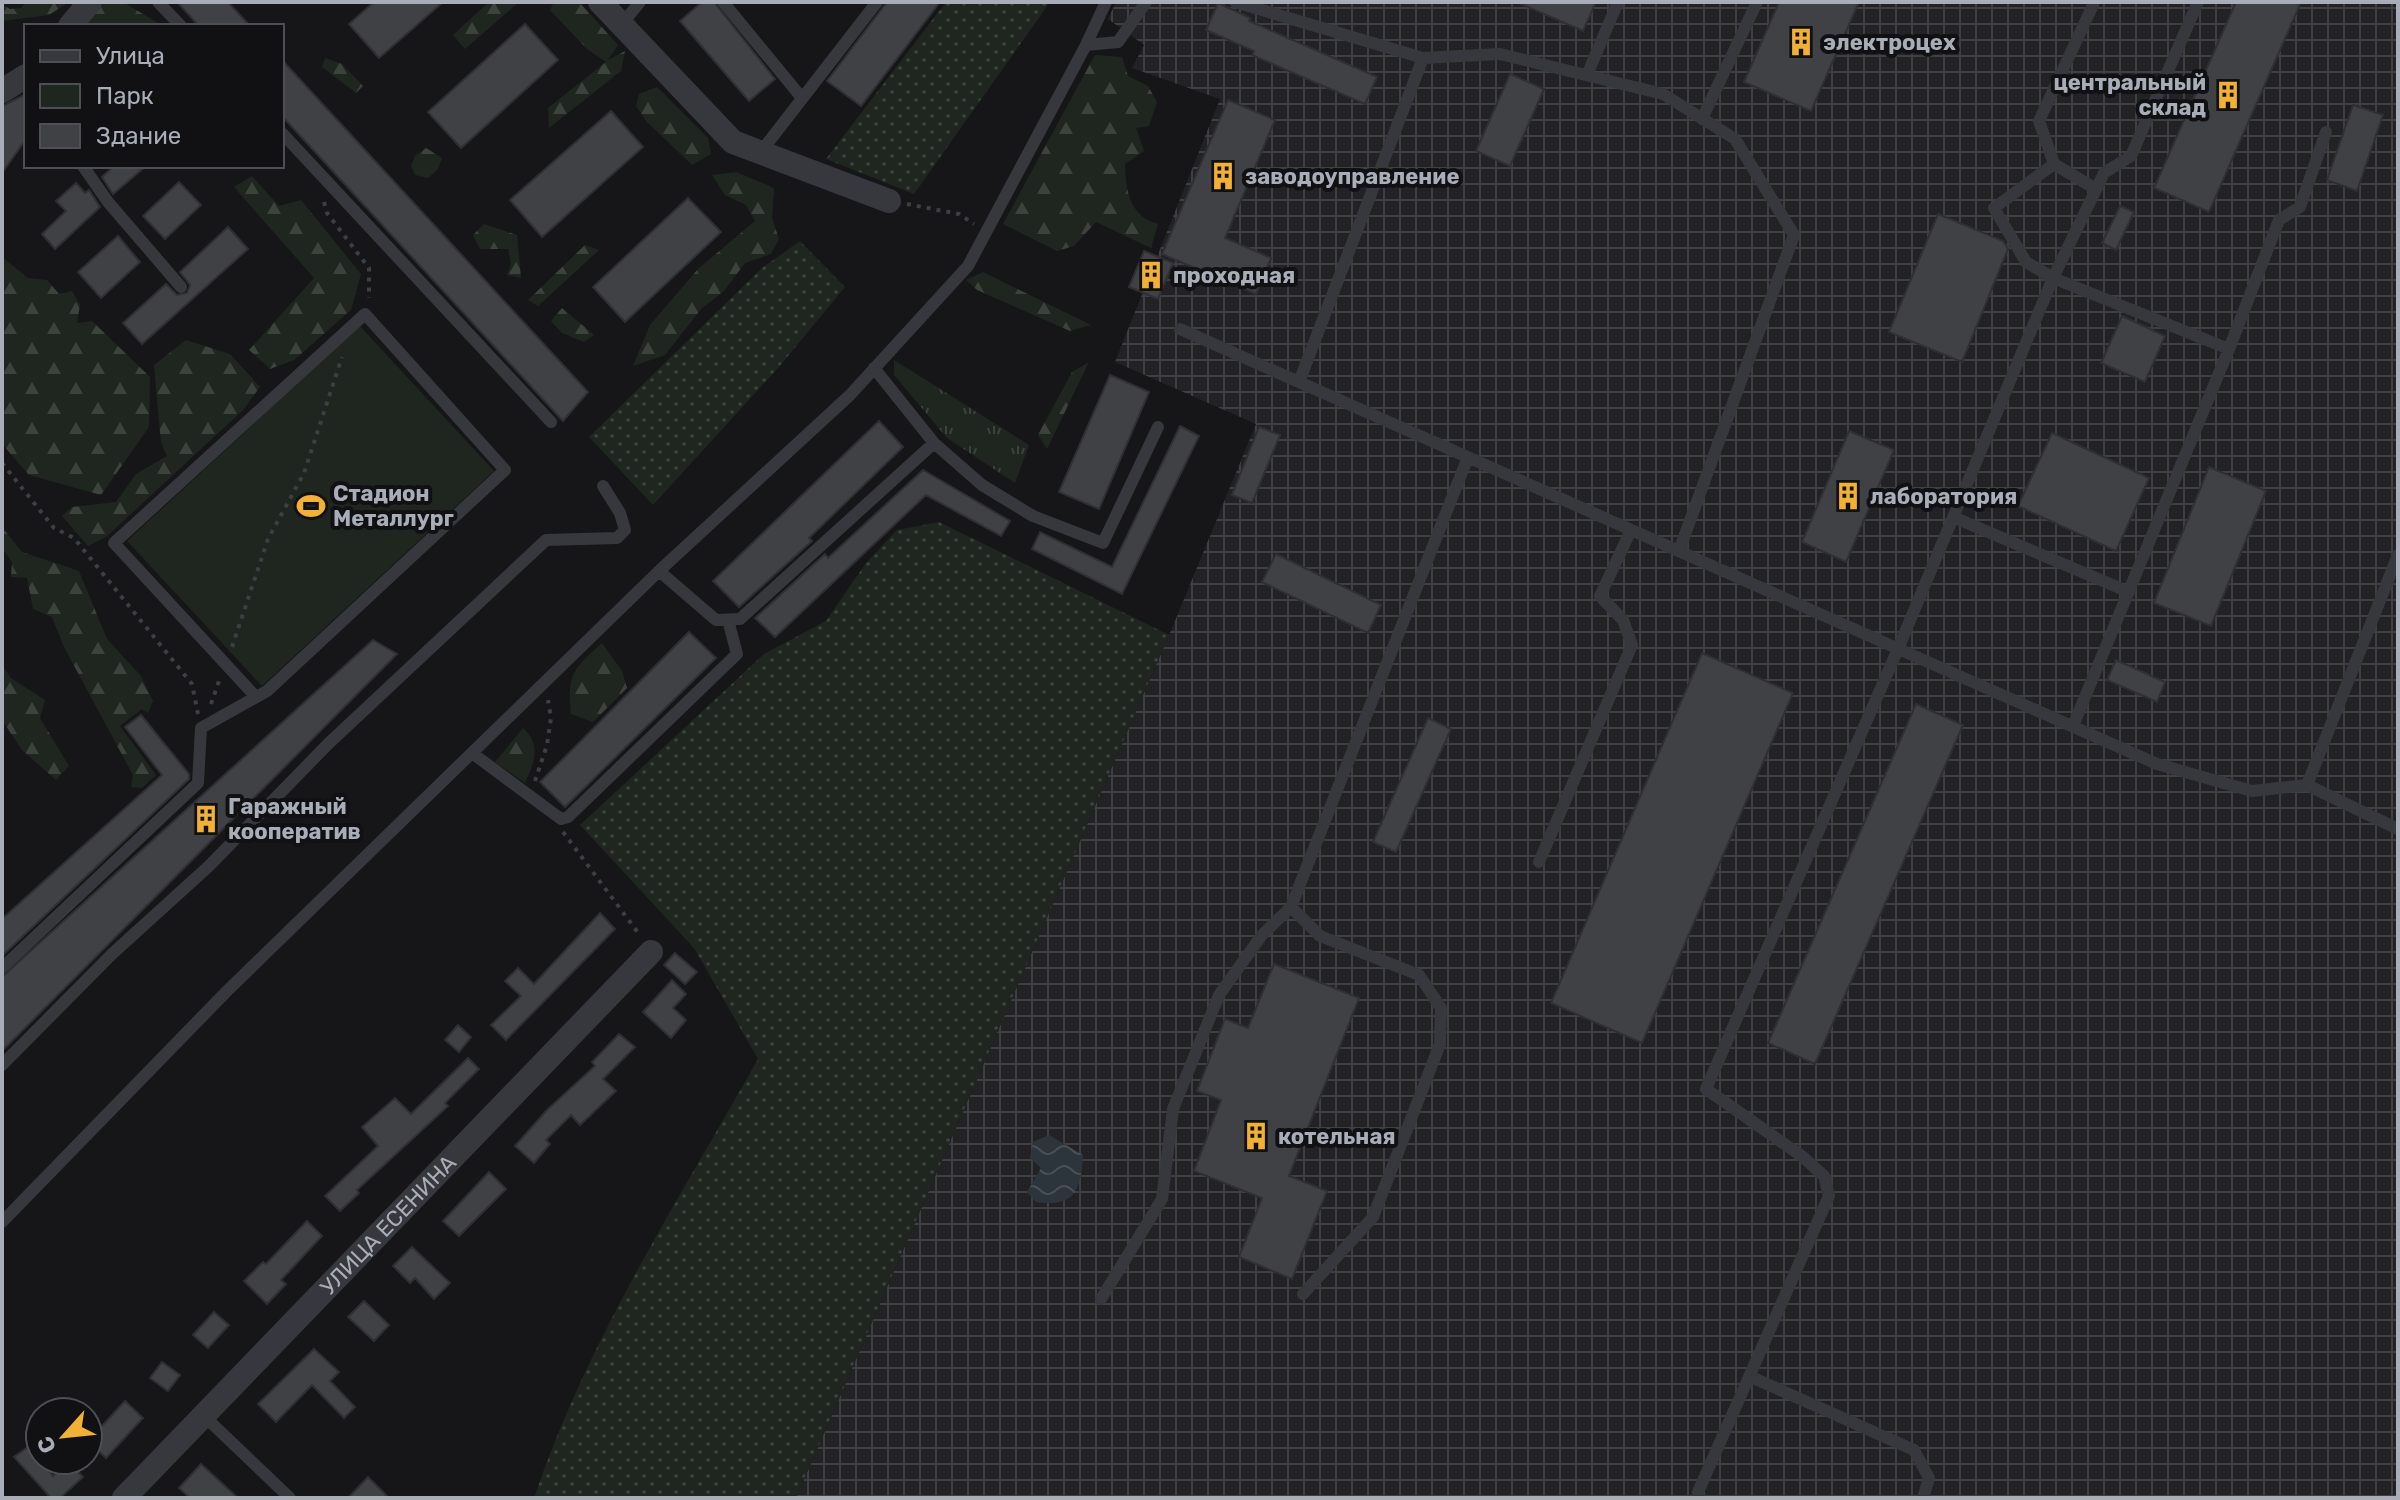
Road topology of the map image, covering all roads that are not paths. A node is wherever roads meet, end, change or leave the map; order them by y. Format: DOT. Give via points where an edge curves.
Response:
graph roads {
  1 [pos="90,2"];
  2 [pos="158,2"];
  3 [pos="600,2"];
  4 [pos="640,2"];
  5 [pos="723,2"];
  6 [pos="877,2"];
  7 [pos="1106,2"];
  8 [pos="1146,2"];
  9 [pos="1235,2"];
  10 [pos="1618,2"];
  11 [pos="1757,2"];
  12 [pos="2198,2"];
  13 [pos="2093,5"];
  14 [pos="72,24"];
  15 [pos="179,24"];
  16 [pos="622,24"];
  17 [pos="1086,45"];
  18 [pos="1423,58"];
  19 [pos="1587,75"];
  20 [pos="24,77"];
  21 [pos="2,91"];
  22 [pos="802,98"];
  23 [pos="1702,119"];
  24 [pos="2326,132"];
  25 [pos="284,135"];
  26 [pos="760,153"];
  27 [pos="2054,164"];
  28 [pos="84,168"];
  29 [pos="2096,189"];
  30 [pos="889,201"];
  31 [pos="2053,278"];
  32 [pos="181,287"];
  33 [pos="1180,329"];
  34 [pos="2229,349"];
  35 [pos="874,368"];
  36 [pos="1299,382"];
  37 [pos="551,422"];
  38 [pos="1158,427"];
  39 [pos="934,443"];
  40 [pos="1468,457"];
  41 [pos="603,486"];
  42 [pos="1953,517"];
  43 [pos="1631,530"];
  44 [pos="1679,551"];
  45 [pos="2398,555"];
  46 [pos="659,571"];
  47 [pos="2129,592"];
  48 [pos="728,620"];
  49 [pos="1898,649"];
  50 [pos="256,697"];
  51 [pos="2073,726"];
  52 [pos="472,753"];
  53 [pos="2307,785"];
  54 [pos="2398,829"];
  55 [pos="1539,862"];
  56 [pos="1291,907"];
  57 [pos="651,952"];
  58 [pos="2,968"];
  59 [pos="2,1065"];
  60 [pos="2,1222"];
  61 [pos="1303,1294"];
  62 [pos="1101,1299"];
  63 [pos="1749,1376"];
  64 [pos="204,1416"];
  65 [pos="1698,1492"];
  66 [pos="124,1498"];
  67 [pos="290,1498"];
  68 [pos="1923,1498"];
  1 -- 14 [label="street"];
  2 -- 15 [label="lane"];
  3 -- 16 [label="street"];
  4 -- 16 [label="lane"];
  5 -- 22 [label="lane"];
  6 -- 22 [label="lane"];
  7 -- 17 [label="lane"];
  8 -- 17 [label="lane" via="1118,42"];
  9 -- 18 [label="lane"];
  10 -- 19 [label="lane"];
  11 -- 23 [label="lane"];
  12 -- 29 [label="lane" via="2131,156 2104,173"];
  13 -- 27 [label="lane" via="2039,121"];
  16 -- 26 [label="street" via="733,142"];
  17 -- 35 [label="lane" via="968,266"];
  18 -- 19 [label="lane" via="1500,54"];
  18 -- 36 [label="lane"];
  19 -- 23 [label="lane" via="1663,94"];
  20 -- 21 [label="street"];
  22 -- 26 [label="lane"];
  23 -- 44 [label="lane" via="1735,139 1794,235"];
  24 -- 34 [label="lane" via="2300,207 2279,220"];
  25 -- 37 [label="lane"];
  26 -- 30 [label="street"];
  27 -- 29 [label="lane"];
  27 -- 31 [label="lane" via="1994,208 2026,262"];
  28 -- 32 [label="lane"];
  29 -- 31 [label="lane"];
  31 -- 34 [label="lane"];
  31 -- 42 [label="lane"];
  33 -- 36 [label="lane"];
  34 -- 47 [label="lane"];
  35 -- 39 [label="lane"];
  35 -- 46 [label="lane"];
  36 -- 40 [label="lane"];
  38 -- 39 [label="lane" via="1103,543 1033,516 982,485"];
  39 -- 48 [label="lane" via="740,619"];
  40 -- 43 [label="lane"];
  40 -- 56 [label="lane"];
  41 -- 59 [label="lane" via="625,530 617,538 546,540 328,744"];
  42 -- 47 [label="lane"];
  42 -- 49 [label="lane"];
  43 -- 44 [label="lane"];
  43 -- 55 [label="lane" via="1600,596 1623,620 1632,645"];
  44 -- 49 [label="lane"];
  45 -- 53 [label="lane"];
  46 -- 48 [label="lane" via="716,620"];
  46 -- 52 [label="lane"];
  47 -- 51 [label="lane"];
  48 -- 52 [label="lane" via="737,654 568,817 561,819"];
  49 -- 51 [label="lane"];
  49 -- 63 [label="lane" via="1706,1089 1803,1157 1824,1176 1829,1196"];
  50 -- 50 [label="lane" via="505,470 365,314 114,543"];
  50 -- 58 [label="lane" via="201,728 198,783"];
  51 -- 53 [label="lane" via="2157,764 2252,791"];
  52 -- 60 [label="lane" via="227,991"];
  53 -- 54 [label="lane"];
  56 -- 61 [label="lane" via="1320,936 1419,975 1441,1008 1440,1044 1373,1217"];
  56 -- 62 [label="lane" via="1262,935 1219,995 1173,1109 1162,1199"];
  57 -- 64 [label="street, УЛИЦА ЕСЕНИНА"];
  63 -- 65 [label="lane"];
  63 -- 68 [label="lane" via="1914,1450 1929,1478"];
  64 -- 66 [label="street, УЛИЦА ЕСЕНИНА"];
  64 -- 67 [label="lane"];
}
